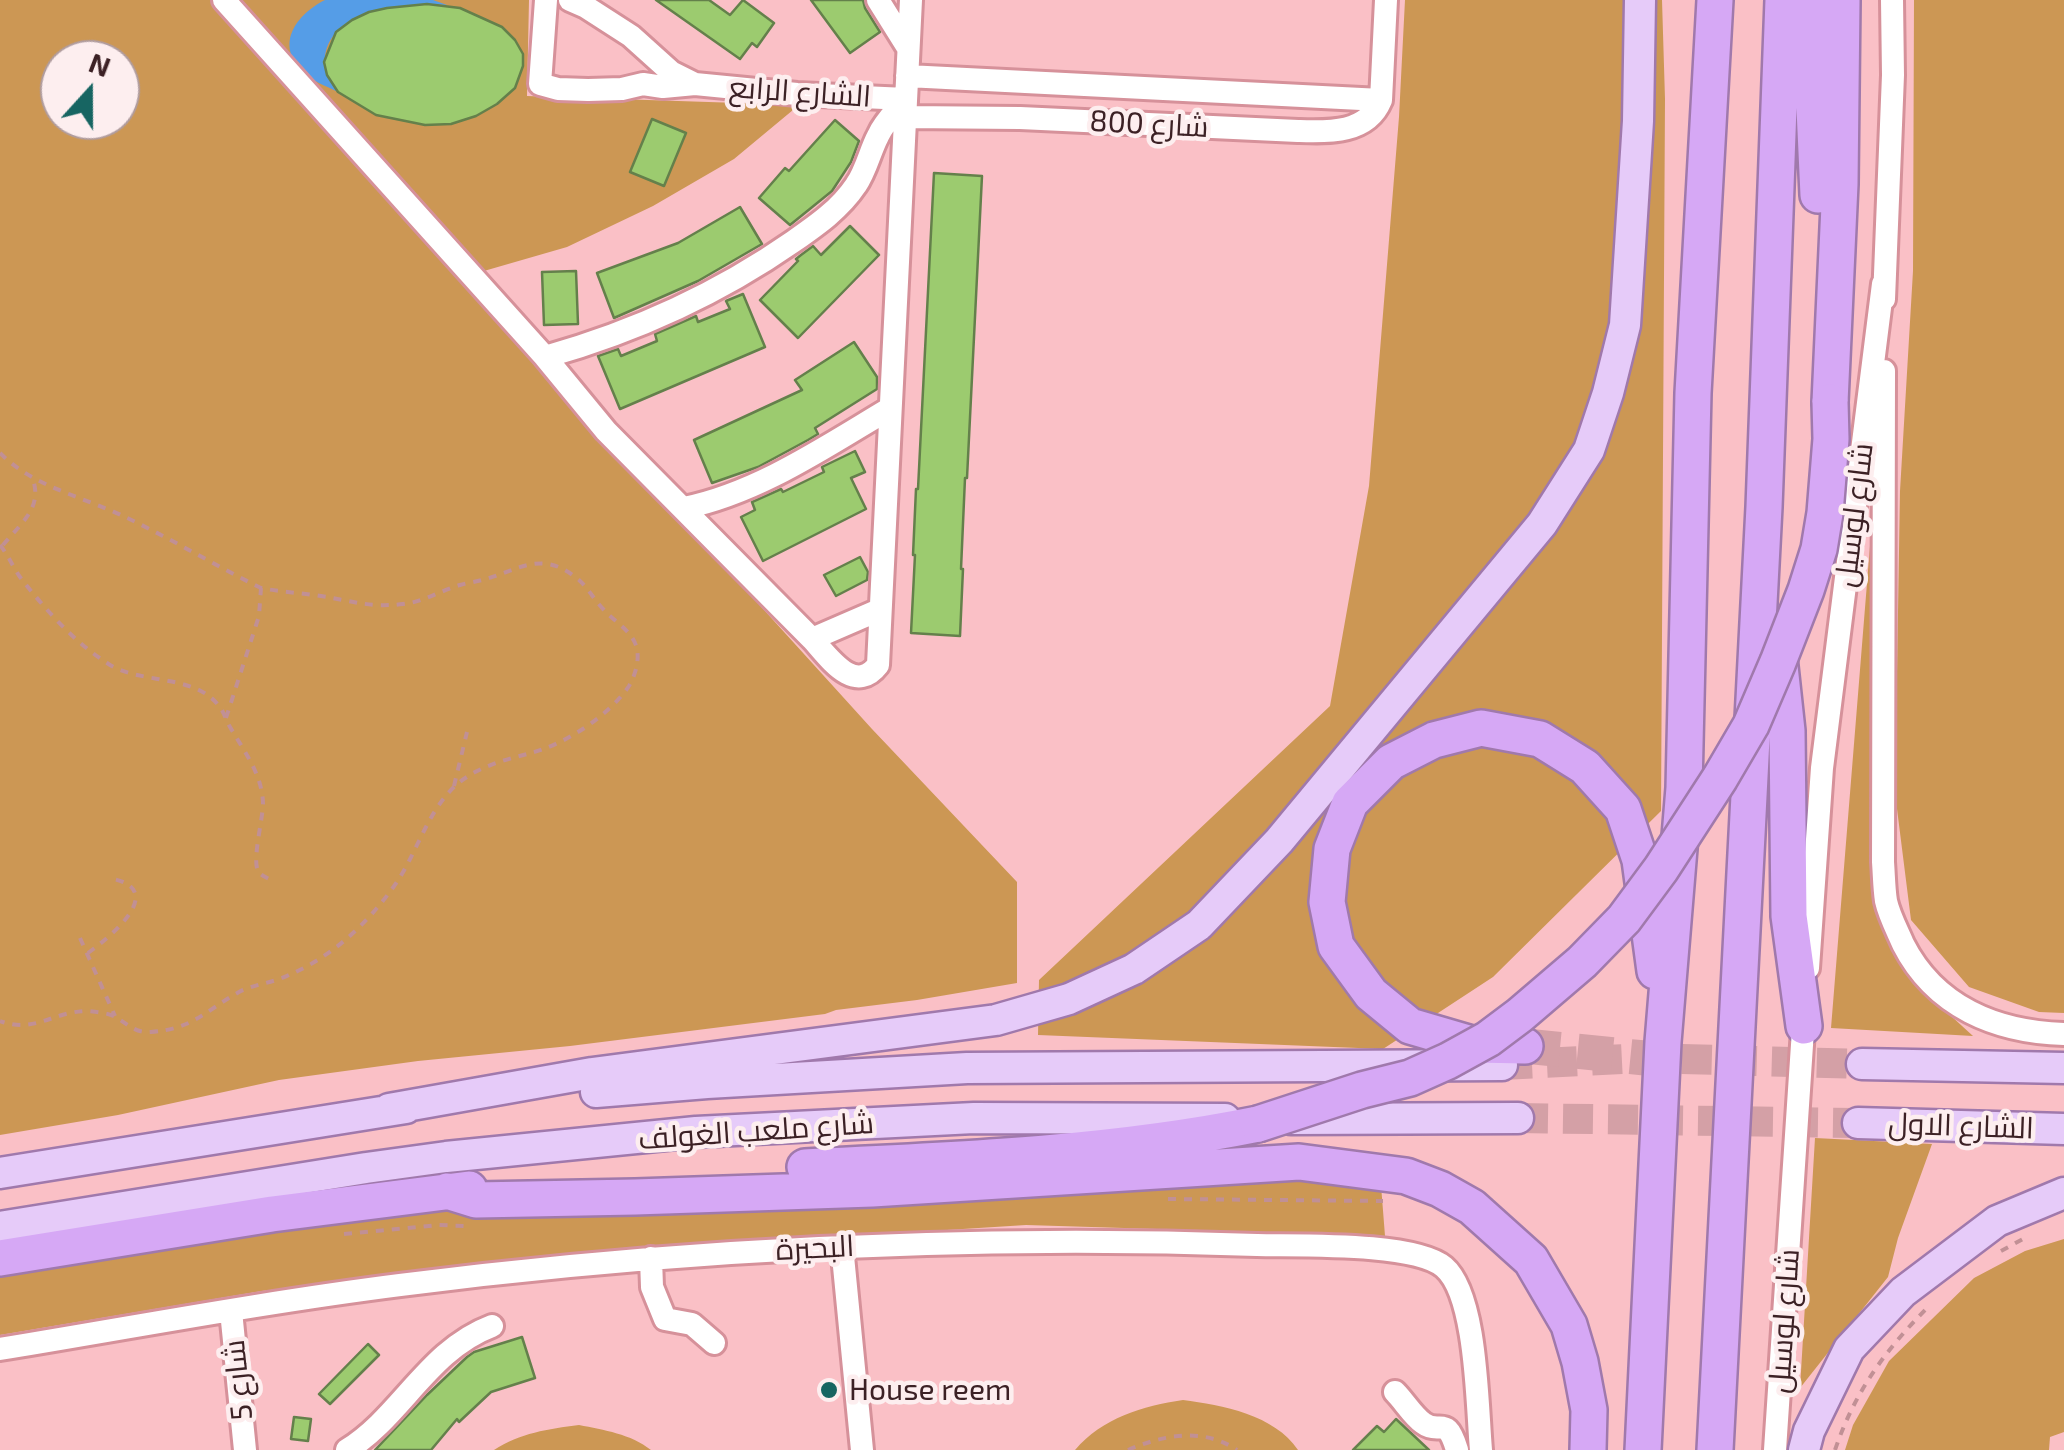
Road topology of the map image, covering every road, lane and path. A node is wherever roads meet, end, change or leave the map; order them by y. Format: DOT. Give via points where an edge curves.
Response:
graph roads {
  1 [pos="224,0"];
  2 [pos="546,0"];
  3 [pos="570,0"];
  4 [pos="878,0"];
  5 [pos="910,0"];
  6 [pos="1386,0"];
  7 [pos="1640,0"];
  8 [pos="1702,0"];
  9 [pos="1715,0"];
  10 [pos="1783,0"];
  11 [pos="1809,0"];
  12 [pos="1842,0"];
  13 [pos="1892,0"];
  14 [pos="908,48"];
  15 [pos="1712,64"];
  16 [pos="1021,82"];
  17 [pos="695,84"];
  18 [pos="906,98"];
  19 [pos="1380,100"];
  20 [pos="1020,118"];
  21 [pos="1884,284"];
  22 [pos="544,357"];
  23 [pos="1830,389"];
  24 [pos="890,408"];
  25 [pos="0,453"];
  26 [pos="32,477"];
  27 [pos="1764,506"];
  28 [pos="684,508"];
  29 [pos="1,546"];
  30 [pos="261,588"];
  31 [pos="879,610"];
  32 [pos="812,638"];
  33 [pos="226,718"];
  34 [pos="467,732"];
  35 [pos="454,787"];
  36 [pos="108,878"];
  37 [pos="270,880"];
  38 [pos="80,938"];
  39 [pos="88,953"];
  40 [pos="115,1016"];
  41 [pos="0,1021"];
  42 [pos="1804,1026"];
  43 [pos="2064,1034"];
  44 [pos="1664,1042"];
  45 [pos="1514,1056"];
  46 [pos="1862,1064"];
  47 [pos="2064,1068"];
  48 [pos="389,1110"];
  49 [pos="1518,1118"];
  50 [pos="1858,1123"];
  51 [pos="2064,1128"];
  52 [pos="0,1173"];
  53 [pos="447,1190"];
  54 [pos="2064,1193"];
  55 [pos="0,1227"];
  56 [pos="2029,1236"];
  57 [pos="842,1246"];
  58 [pos="2000,1252"];
  59 [pos="0,1258"];
  60 [pos="650,1258"];
  61 [pos="1931,1304"];
  62 [pos="231,1311"];
  63 [pos="492,1326"];
  64 [pos="714,1343"];
  65 [pos="0,1349"];
  66 [pos="1395,1392"];
  67 [pos="244,1450"];
  68 [pos="347,1450"];
  69 [pos="862,1450"];
  70 [pos="1128,1450"];
  71 [pos="1237,1450"];
  72 [pos="1458,1450"];
  73 [pos="1481,1450"];
  74 [pos="1588,1450"];
  75 [pos="1642,1450"];
  76 [pos="1715,1450"];
  77 [pos="1775,1450"];
  78 [pos="1804,1450"];
  79 [pos="1835,1450"];
  1 -- 22 [label="street"];
  2 -- 17 [label="street, الشارع الرابع" via="540,84 588,90"];
  3 -- 17 [label="street, الشارع الرابع"];
  4 -- 14 [label="street"];
  5 -- 14 [label="street"];
  6 -- 19 [label="street"];
  7 -- 48 [label="main road" via="1625,325 1589,450 1542,524 1279,841 1199,925 1134,969 1069,999 996,1020 592,1073"];
  8 -- 15 [label="highway"];
  9 -- 15 [label="highway"];
  10 -- 27 [label="highway, شارع لوسيل"];
  11 -- 23 [label="highway"];
  12 -- 23 [label="highway"];
  13 -- 21 [label="street"];
  14 -- 18 [label="street"];
  15 -- 44 [label="highway" via="1693,393 1684,788"];
  16 -- 18 [label="street, شارع 800"];
  16 -- 19 [label="street, شارع 800"];
  16 -- 20 [label="street"];
  17 -- 18 [label="street, الشارع الرابع"];
  18 -- 20 [label="street, شارع 800"];
  18 -- 22 [label="street" via="879,132 858,184 815,227 710,294"];
  18 -- 24 [label="street"];
  19 -- 20 [label="street, شارع 800" via="1366,120 1329,132"];
  21 -- 42 [label="street, شارع لوسيل" via="1822,768"];
  21 -- 43 [label="street, شارع لوسيل" via="1887,904 1926,980 1954,1004 2038,1033"];
  22 -- 28 [label="street"];
  23 -- 53 [label="highway, bridge" via="1820,549 1750,724 1624,919 1488,1039 1410,1078 1190,1138"];
  24 -- 28 [label="street" via="800,462"];
  24 -- 31 [label="street"];
  25 -- 26 [label="path"];
  26 -- 29 [label="path" via="32,510"];
  26 -- 30 [label="path" via="120,514"];
  27 -- 42 [label="highway" via="1787,730 1789,916"];
  27 -- 76 [label="highway, شارع لوسيل"];
  28 -- 32 [label="street"];
  29 -- 33 [label="path" via="50,611 105,662 189,686"];
  30 -- 33 [label="path"];
  30 -- 35 [label="path" via="392,605 535,563 560,567 585,585 635,641 638,662 628,687 616,704 568,737 491,765"];
  31 -- 32 [label="street"];
  31 -- 32 [label="street" via="878,666 872,673 843,673"];
  33 -- 37 [label="path" via="256,772 263,799 257,870"];
  34 -- 35 [label="path"];
  35 -- 40 [label="path" via="378,908 324,957 243,989 183,1026 145,1032"];
  36 -- 39 [label="path" via="131,887 132,913"];
  38 -- 39 [label="path"];
  39 -- 40 [label="path"];
  40 -- 41 [label="path" via="72,1013 29,1026"];
  42 -- 77 [label="street, شارع لوسيل"];
  44 -- 45 [label="highway" via="1640,860 1622,809 1586,767 1540,739 1481,728 1434,740 1391,762 1350,803 1332,849 1327,902 1336,946 1371,994 1410,1026"];
  44 -- 75 [label="highway"];
  45 -- 48 [label="main road, شارع ملعب الغولف" via="967,1068"];
  46 -- 47 [label="main road, الشارع الاول"];
  48 -- 52 [label="main road, شارع ملعب الغولف"];
  49 -- 55 [label="main road, شارع ملعب الغولف" via="974,1118 696,1132 382,1165"];
  50 -- 51 [label="main road, الشارع الاول"];
  53 -- 59 [label="highway"];
  53 -- 74 [label="highway" via="476,1200 655,1197 1299,1162 1406,1176 1472,1207 1532,1260 1569,1324 1588,1410"];
  54 -- 78 [label="main road" via="1997,1221 1903,1292 1849,1349"];
  56 -- 58 [label="path"];
  57 -- 60 [label="street, البحيرة"];
  57 -- 69 [label="street"];
  57 -- 73 [label="street, البحيرة" via="1230,1244 1404,1251 1432,1259 1463,1298"];
  60 -- 62 [label="street, البحيرة" via="395,1285"];
  60 -- 64 [label="street" via="652,1287 666,1319 692,1324"];
  61 -- 79 [label="path" via="1897,1337 1864,1385"];
  62 -- 65 [label="street, البحيرة"];
  62 -- 67 [label="street, شارع 5"];
  63 -- 68 [label="street" via="436,1363"];
  66 -- 72 [label="street" via="1422,1423 1451,1432"];
  70 -- 71 [label="path" via="1156,1438 1192,1435"];
}
